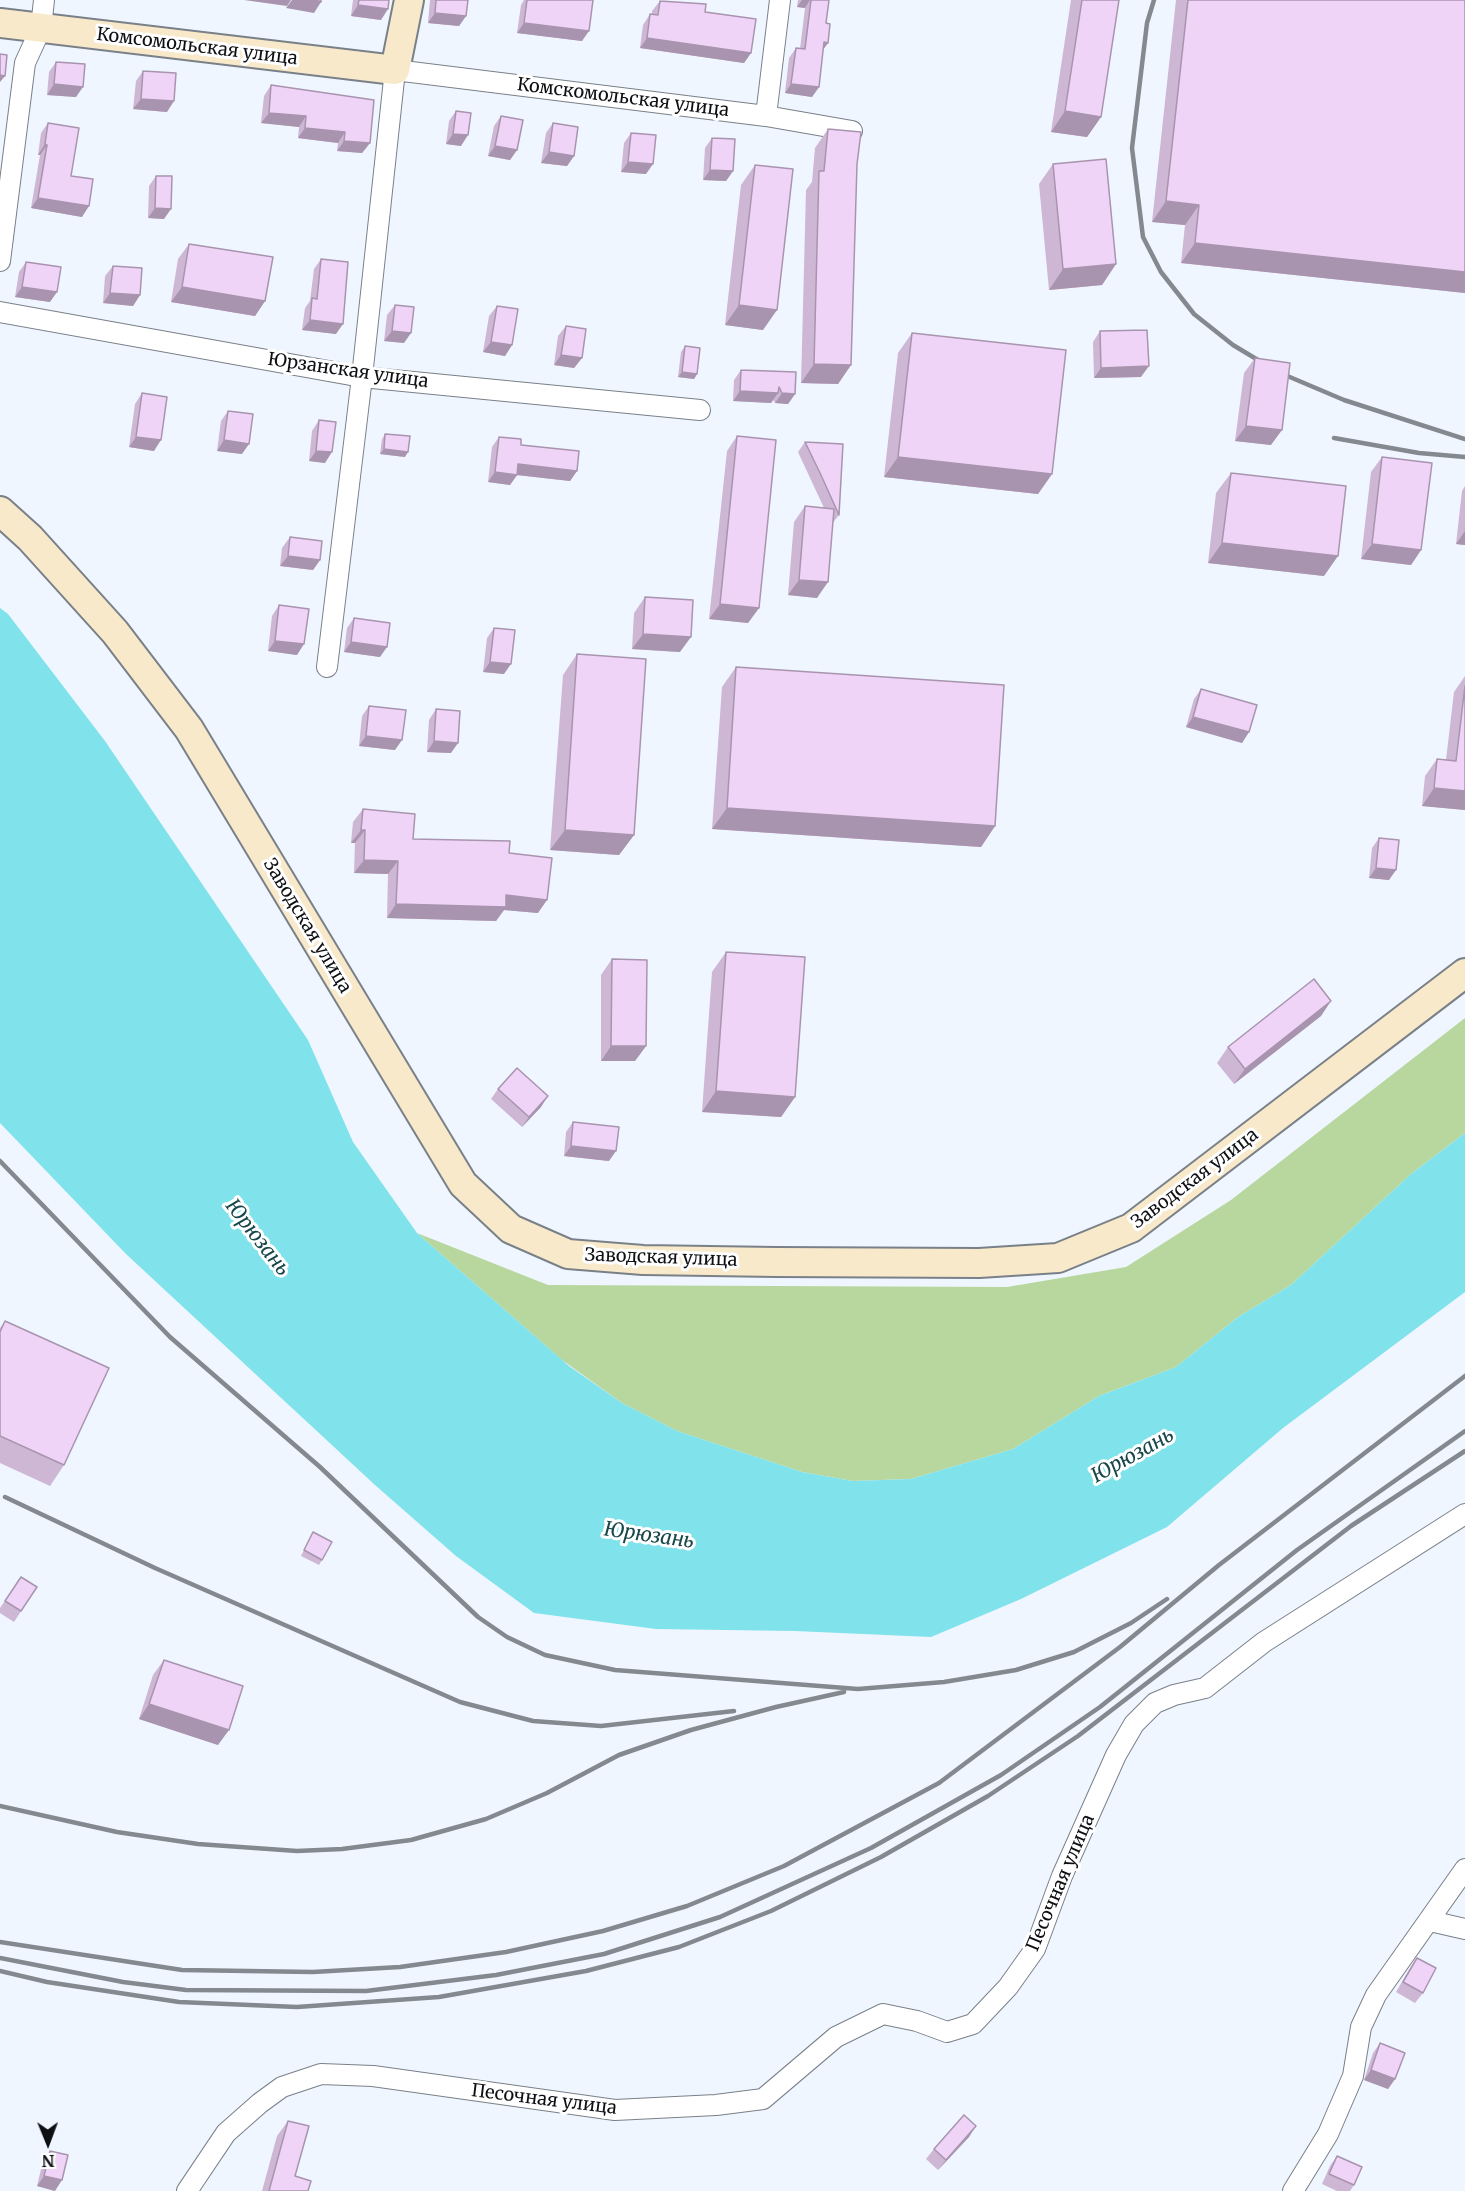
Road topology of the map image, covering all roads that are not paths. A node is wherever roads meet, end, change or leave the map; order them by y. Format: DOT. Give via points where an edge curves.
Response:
graph roads {
  1 [pos="44,0"];
  2 [pos="408,0"];
  3 [pos="780,0"];
  4 [pos="0,23"];
  5 [pos="41,28"];
  6 [pos="395,70"];
  7 [pos="766,116"];
  8 [pos="852,131"];
  9 [pos="0,261"];
  10 [pos="0,312"];
  11 [pos="362,377"];
  12 [pos="700,410"];
  13 [pos="0,511"];
  14 [pos="327,667"];
  15 [pos="1465,973"];
  16 [pos="1465,1514"];
  17 [pos="1465,1869"];
  18 [pos="1430,1921"];
  19 [pos="1465,1929"];
  20 [pos="187,2191"];
  21 [pos="1293,2191"];
  1 -- 5 [label="street"];
  2 -- 6 [label="street"];
  3 -- 7 [label="street"];
  4 -- 5 [label="street, Комсомольская улица"];
  5 -- 6 [label="street, Комсомольская улица"];
  5 -- 9 [label="street" via="25,63"];
  6 -- 7 [label="street, Комскомольская улица"];
  6 -- 11 [label="street"];
  7 -- 8 [label="street, Комскомольская улица"];
  10 -- 11 [label="street, Юрзанская улица"];
  11 -- 12 [label="street, Юрзанская улица"];
  11 -- 14 [label="street"];
  13 -- 15 [label="street, Заводская улица" via="30,538 115,632 189,729 463,1184 511,1228 568,1254 643,1260 800,1262 980,1263 1058,1258 1131,1228"];
  16 -- 20 [label="street, Песочная улица" via="1263,1642 1205,1688 1155,1703 1134,1724 1062,1876 1035,1949 1008,1987 973,2024 947,2032 884,2014 836,2037 763,2099 716,2105 615,2110 373,2076 321,2074 282,2087 260,2103 226,2133"];
  17 -- 18 [label="street"];
  18 -- 19 [label="street"];
  18 -- 21 [label="street" via="1376,1995 1361,2027 1353,2076 1328,2134"];
}
